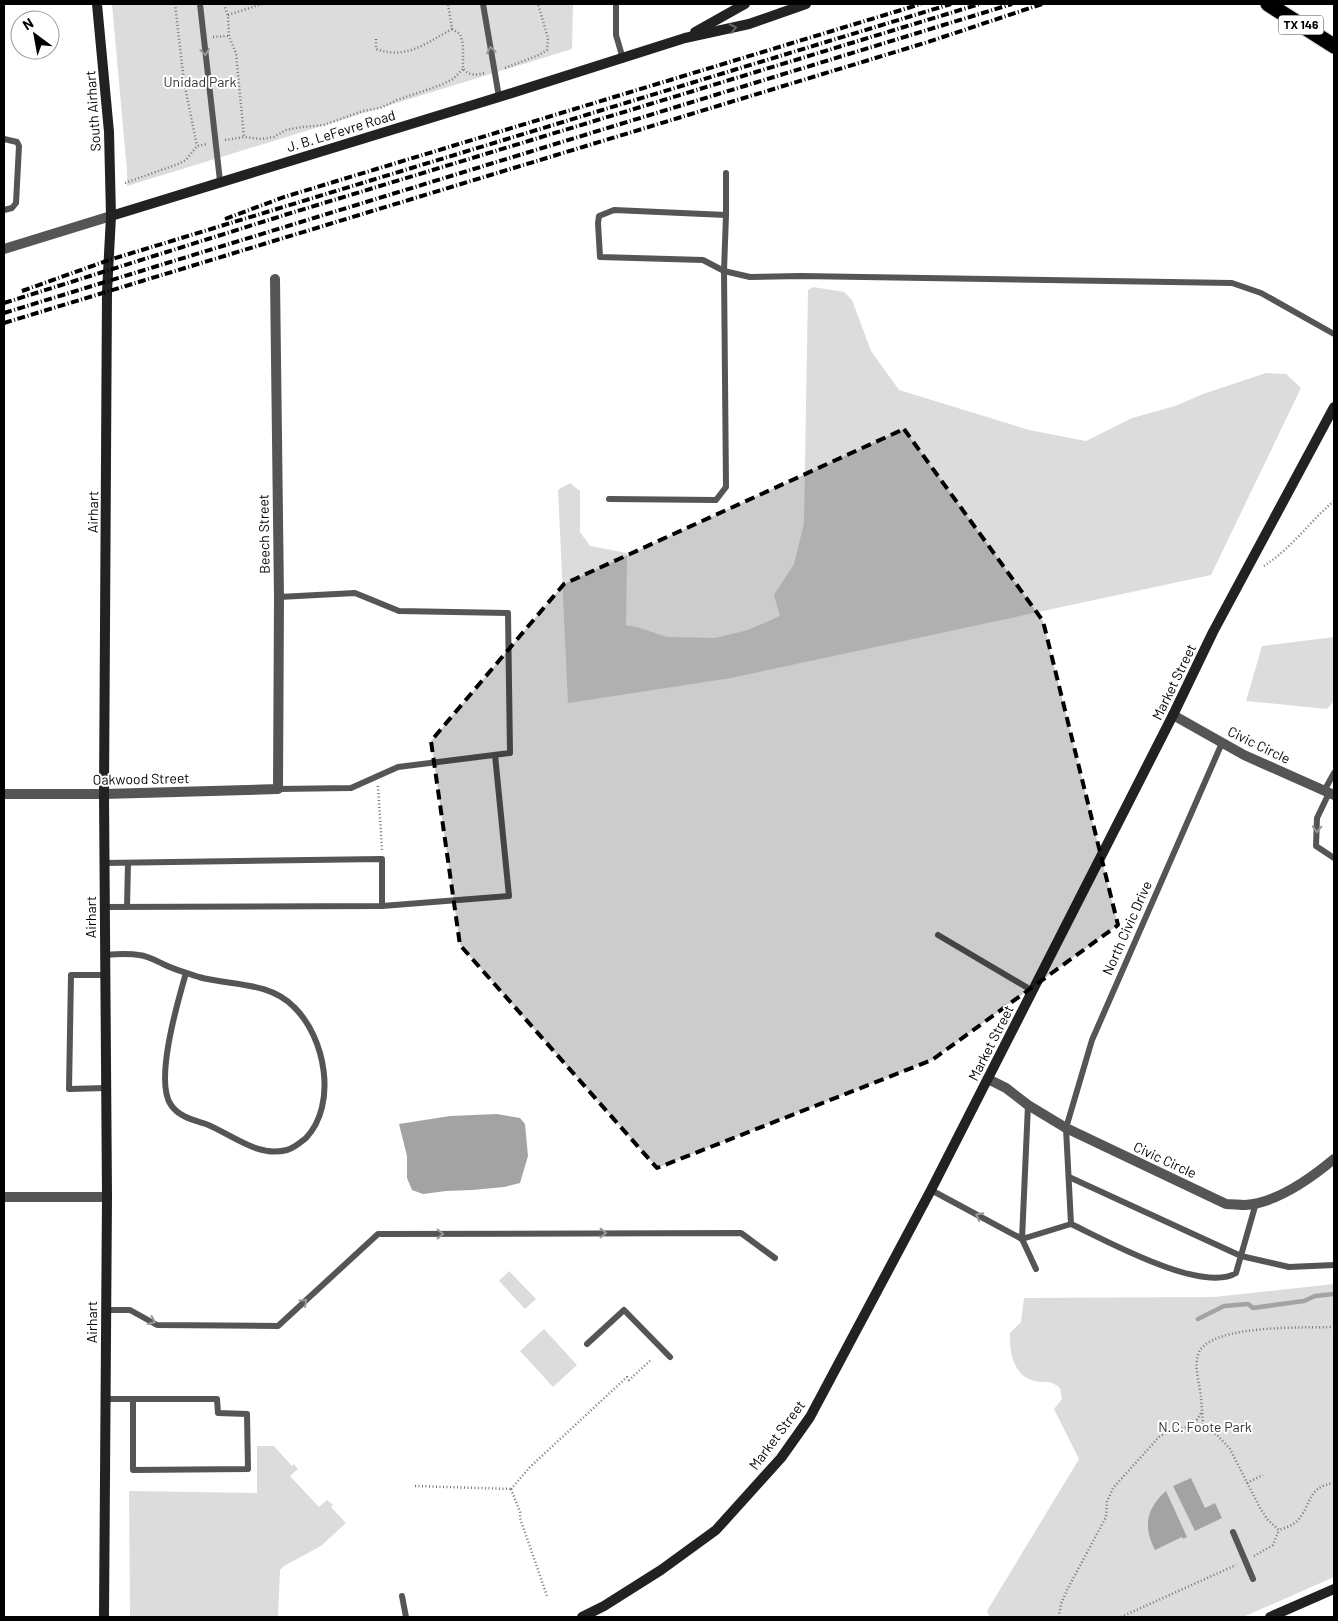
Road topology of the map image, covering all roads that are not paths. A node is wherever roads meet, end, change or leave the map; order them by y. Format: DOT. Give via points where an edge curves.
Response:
graph roads {
  1 [pos="97,4"];
  2 [pos="200,4"];
  3 [pos="482,4"];
  4 [pos="616,4"];
  5 [pos="745,4"];
  6 [pos="806,4"];
  7 [pos="1268,4"];
  8 [pos="685,38"];
  9 [pos="1334,46"];
  10 [pos="623,59"];
  11 [pos="499,97"];
  12 [pos="4,139"];
  13 [pos="726,173"];
  14 [pos="220,182"];
  15 [pos="4,210"];
  16 [pos="726,215"];
  17 [pos="111,216"];
  18 [pos="4,249"];
  19 [pos="724,271"];
  20 [pos="275,279"];
  21 [pos="1334,334"];
  22 [pos="1334,407"];
  23 [pos="609,498"];
  24 [pos="279,597"];
  25 [pos="1173,715"];
  26 [pos="1222,743"];
  27 [pos="495,755"];
  28 [pos="1334,773"];
  29 [pos="278,789"];
  30 [pos="1329,793"];
  31 [pos="4,794"];
  32 [pos="104,794"];
  33 [pos="1334,858"];
  34 [pos="104,863"];
  35 [pos="128,863"];
  36 [pos="382,906"];
  37 [pos="105,907"];
  38 [pos="127,907"];
  39 [pos="938,935"];
  40 [pos="105,955"];
  41 [pos="186,973"];
  42 [pos="105,975"];
  43 [pos="1033,991"];
  44 [pos="988,1079"];
  45 [pos="106,1088"];
  46 [pos="1028,1105"];
  47 [pos="1066,1128"];
  48 [pos="1334,1159"];
  49 [pos="1069,1177"];
  50 [pos="931,1190"];
  51 [pos="4,1197"];
  52 [pos="107,1197"];
  53 [pos="1256,1202"];
  54 [pos="1071,1224"];
  55 [pos="1022,1239"];
  56 [pos="1241,1256"];
  57 [pos="775,1258"];
  58 [pos="1334,1264"];
  59 [pos="1036,1269"];
  60 [pos="106,1310"];
  61 [pos="587,1344"];
  62 [pos="670,1357"];
  63 [pos="133,1399"];
  64 [pos="106,1400"];
  65 [pos="1233,1532"];
  66 [pos="1253,1579"];
  67 [pos="1334,1589"];
  68 [pos="402,1596"];
  69 [pos="104,1617"];
  70 [pos="406,1617"];
  71 [pos="582,1617"];
  72 [pos="1270,1617"];
  1 -- 17 [label="street, South Airhart" via="109,132"];
  2 -- 14 [label="lane, one-way"];
  11 -- 3 [label="lane, one-way"];
  4 -- 10 [label="lane" via="616,35"];
  5 -- 8 [label="street, J. B. LeFevre Road"];
  8 -- 6 [label="street, J. B. LeFevre Road, one-way" via="750,24"];
  7 -- 9 [label="highway, TX 146"];
  8 -- 10 [label="street, J. B. LeFevre Road"];
  10 -- 11 [label="street, J. B. LeFevre Road"];
  11 -- 14 [label="street, J. B. LeFevre Road"];
  12 -- 15 [label="lane" via="17,142 19,146 16,203"];
  13 -- 16 [label="lane"];
  14 -- 17 [label="street, J. B. LeFevre Road"];
  16 -- 19 [label="lane"];
  16 -- 19 [label="lane" via="614,210 599,216 598,223 600,257 703,260"];
  17 -- 18 [label="street, J. B. LeFevre Road"];
  17 -- 32 [label="street, Airhart" via="107,281"];
  19 -- 21 [label="lane" via="750,277 1232,283 1261,293"];
  19 -- 23 [label="lane" via="726,487 716,500"];
  20 -- 24 [label="street, Beech Street"];
  22 -- 25 [label="street, Market Street"];
  24 -- 27 [label="lane" via="355,594 399,611 508,613 510,753"];
  24 -- 29 [label="street, Beech Street"];
  25 -- 26 [label="street, Civic Circle"];
  25 -- 43 [label="street, Market Street"];
  26 -- 30 [label="street, Civic Circle"];
  26 -- 47 [label="lane, North Civic Drive" via="1092,1040"];
  27 -- 29 [label="lane" via="398,767 351,788"];
  27 -- 36 [label="lane" via="509,896"];
  28 -- 30 [label="lane"];
  29 -- 32 [label="street, Oakwood Street"];
  30 -- 33 [label="lane, one-way" via="1317,818 1316,846"];
  31 -- 32 [label="street, Oakwood Street"];
  32 -- 34 [label="street, Airhart"];
  34 -- 35 [label="lane"];
  34 -- 37 [label="street, Airhart"];
  35 -- 36 [label="lane" via="382,859"];
  35 -- 38 [label="lane"];
  36 -- 38 [label="lane"];
  37 -- 38 [label="lane"];
  37 -- 40 [label="street, Airhart"];
  39 -- 43 [label="lane"];
  40 -- 41 [label="lane" via="141,955"];
  40 -- 42 [label="street, Airhart"];
  41 -- 41 [label="lane" via="279,994 308,1023 318,1045 324,1074 324,1099 313,1130 302,1142 288,1150 265,1151 186,1118 172,1107 166,1097 166,1073 175,1010"];
  42 -- 45 [label="street, Airhart"];
  42 -- 45 [label="lane" via="71,975 69,1089"];
  43 -- 44 [label="street, Market Street"];
  44 -- 46 [label="street, Civic Circle"];
  44 -- 50 [label="street, Market Street"];
  45 -- 52 [label="street, Airhart"];
  46 -- 47 [label="street, Civic Circle"];
  46 -- 55 [label="lane"];
  47 -- 49 [label="lane, North Civic Drive"];
  47 -- 53 [label="street, Civic Circle" via="1226,1204"];
  48 -- 53 [label="street, Civic Circle" via="1296,1186"];
  49 -- 54 [label="lane, North Civic Drive"];
  49 -- 56 [label="lane"];
  55 -- 50 [label="lane, one-way"];
  50 -- 71 [label="street, Market Street" via="810,1417 781,1458 716,1530 661,1570"];
  51 -- 52 [label="street"];
  52 -- 60 [label="street, Airhart"];
  53 -- 56 [label="lane"];
  54 -- 55 [label="lane"];
  54 -- 56 [label="lane" via="1162,1268 1198,1276 1230,1278 1236,1274"];
  55 -- 59 [label="lane"];
  56 -- 58 [label="lane" via="1289,1267"];
  60 -- 57 [label="lane, one-way" via="130,1310 157,1325 278,1326 378,1234 741,1233"];
  60 -- 64 [label="street, Airhart"];
  61 -- 62 [label="lane" via="624,1310"];
  63 -- 63 [label="lane" via="217,1399 218,1412 247,1414 248,1469 133,1470"];
  63 -- 64 [label="lane"];
  64 -- 69 [label="street, Airhart"];
  65 -- 66 [label="lane"];
  67 -- 72 [label="street"];
  68 -- 70 [label="lane"];
}
